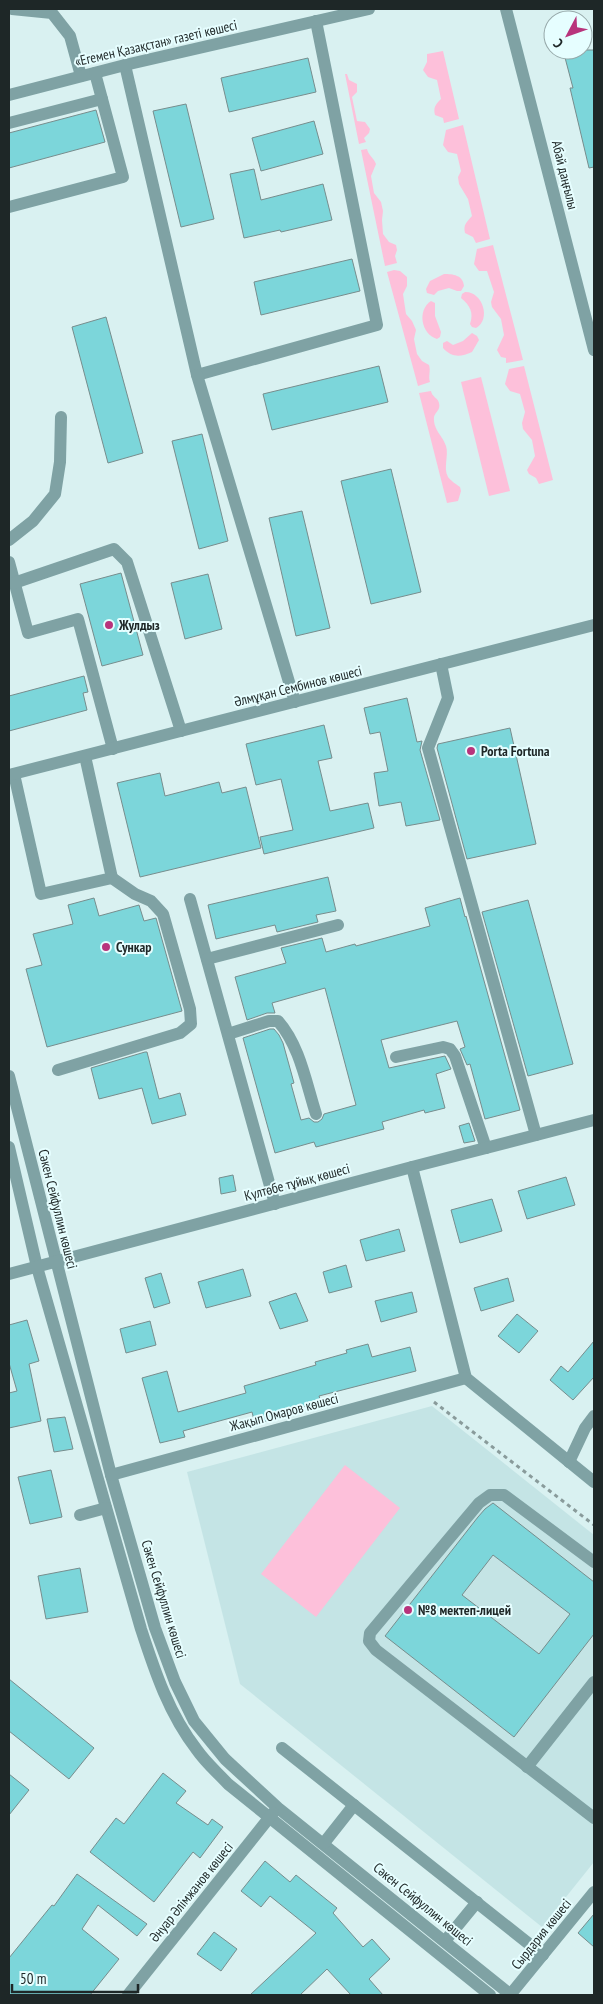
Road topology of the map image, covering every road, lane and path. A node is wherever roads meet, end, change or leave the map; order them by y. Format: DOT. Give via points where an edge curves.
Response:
graph roads {
  1 [pos="12,9"];
  2 [pos="369,9"];
  3 [pos="506,9"];
  4 [pos="52,11"];
  5 [pos="316,22"];
  6 [pos="125,65"];
  7 [pos="95,73"];
  8 [pos="81,76"];
  9 [pos="9,95"];
  10 [pos="102,99"];
  11 [pos="9,123"];
  12 [pos="9,207"];
  13 [pos="594,350"];
  14 [pos="197,375"];
  15 [pos="61,417"];
  16 [pos="9,540"];
  17 [pos="9,562"];
  18 [pos="14,583"];
  19 [pos="594,625"];
  20 [pos="441,664"];
  21 [pos="295,702"];
  22 [pos="181,731"];
  23 [pos="113,748"];
  24 [pos="85,756"];
  25 [pos="11,775"];
  26 [pos="112,878"];
  27 [pos="190,899"];
  28 [pos="338,925"];
  29 [pos="207,959"];
  30 [pos="228,1034"];
  31 [pos="396,1057"];
  32 [pos="58,1070"];
  33 [pos="9,1076"];
  34 [pos="316,1114"];
  35 [pos="594,1120"];
  36 [pos="536,1135"];
  37 [pos="9,1147"];
  38 [pos="486,1148"];
  39 [pos="412,1167"];
  40 [pos="275,1204"];
  41 [pos="56,1263"];
  42 [pos="37,1267"];
  43 [pos="9,1274"];
  44 [pos="466,1378"];
  45 [pos="420,1390"];
  46 [pos="594,1416"];
  47 [pos="569,1462"];
  48 [pos="111,1476"];
  49 [pos="594,1482"];
  50 [pos="106,1508"];
  51 [pos="80,1515"];
  52 [pos="594,1525"];
  53 [pos="594,1562"];
  54 [pos="594,1682"];
  55 [pos="282,1748"];
  56 [pos="527,1766"];
  57 [pos="354,1805"];
  58 [pos="278,1808"];
  59 [pos="594,1818"];
  60 [pos="269,1819"];
  61 [pos="324,1843"];
  62 [pos="594,1892"];
  63 [pos="476,1902"];
  64 [pos="445,1941"];
  65 [pos="543,1955"];
  66 [pos="128,1995"];
  67 [pos="490,1995"];
  68 [pos="511,1995"];
  1 -- 4 [label="street"];
  2 -- 5 [label="street, «Егемен Қазақстан» газеті көшесі"];
  3 -- 13 [label="street, Абай даңғылы"];
  4 -- 8 [label="street" via="70,36"];
  5 -- 6 [label="street, «Егемен Қазақстан» газеті көшесі"];
  5 -- 14 [label="street" via="377,325"];
  6 -- 7 [label="street, «Егемен Қазақстан» газеті көшесі"];
  6 -- 14 [label="street"];
  7 -- 8 [label="street, «Егемен Қазақстан» газеті көшесі"];
  7 -- 10 [label="street"];
  8 -- 9 [label="street, «Егемен Қазақстан» газеті көшесі"];
  10 -- 11 [label="street"];
  10 -- 12 [label="street" via="123,177"];
  14 -- 21 [label="street"];
  15 -- 16 [label="street" via="55,494 33,521"];
  17 -- 18 [label="street"];
  18 -- 22 [label="street" via="114,548 127,562"];
  18 -- 23 [label="street" via="28,633 78,619"];
  19 -- 20 [label="street, Әлмұқан Сембинов көшесі"];
  20 -- 21 [label="street, Әлмұқан Сембинов көшесі"];
  20 -- 36 [label="street" via="448,698 428,748"];
  21 -- 22 [label="street, Әлмұқан Сембинов көшесі"];
  22 -- 23 [label="street, Әлмұқан Сембинов көшесі"];
  23 -- 24 [label="street, Әлмұқан Сембинов көшесі"];
  24 -- 25 [label="street, Әлмұқан Сембинов көшесі"];
  24 -- 26 [label="street"];
  25 -- 26 [label="street" via="41,894"];
  26 -- 32 [label="street" via="151,901 163,914 190,1009 191,1024 180,1033"];
  27 -- 29 [label="street"];
  28 -- 29 [label="street"];
  29 -- 30 [label="street"];
  30 -- 34 [label="street" via="278,1021 293,1044"];
  30 -- 40 [label="street"];
  31 -- 38 [label="street" via="443,1047 450,1049"];
  33 -- 41 [label="street, Сәкен Сейфуллин көшесі"];
  35 -- 36 [label="street, Күлтөбе тұйық көшесі"];
  36 -- 38 [label="street, Күлтөбе тұйық көшесі"];
  37 -- 42 [label="street"];
  38 -- 39 [label="street, Күлтөбе тұйық көшесі"];
  39 -- 40 [label="street, Күлтөбе тұйық көшесі"];
  39 -- 44 [label="street"];
  40 -- 41 [label="street, Күлтөбе тұйық көшесі"];
  41 -- 42 [label="street, Күлтөбе тұйық көшесі"];
  41 -- 48 [label="street, Сәкен Сейфуллин көшесі"];
  42 -- 43 [label="street, Күлтөбе тұйық көшесі"];
  42 -- 50 [label="street"];
  44 -- 45 [label="street, Жақып Омаров көшесі"];
  44 -- 47 [label="street"];
  45 -- 48 [label="street, Жақып Омаров көшесі"];
  45 -- 52 [label="path"];
  46 -- 47 [label="street"];
  47 -- 49 [label="street"];
  48 -- 58 [label="street, Сәкен Сейфуллин көшесі" via="155,1628 194,1721 225,1759"];
  50 -- 51 [label="street"];
  50 -- 60 [label="street" via="154,1669 171,1711 197,1751 228,1784"];
  53 -- 56 [label="street" via="504,1495 490,1495 479,1503 370,1633 369,1641 376,1650"];
  54 -- 56 [label="street"];
  55 -- 57 [label="street"];
  56 -- 59 [label="street"];
  57 -- 61 [label="street"];
  57 -- 63 [label="street"];
  58 -- 60 [label="street, Әнуар Әлімжанов көшесі"];
  58 -- 61 [label="street, Сәкен Сейфуллин көшесі"];
  60 -- 66 [label="street, Әнуар Әлімжанов көшесі"];
  60 -- 67 [label="street"];
  61 -- 64 [label="street, Сәкен Сейфуллин көшесі"];
  62 -- 65 [label="street, Сырдария көшесі"];
  63 -- 64 [label="street"];
  63 -- 65 [label="street"];
  64 -- 68 [label="street, Сәкен Сейфуллин көшесі"];
  65 -- 68 [label="street, Сырдария көшесі"];
}
